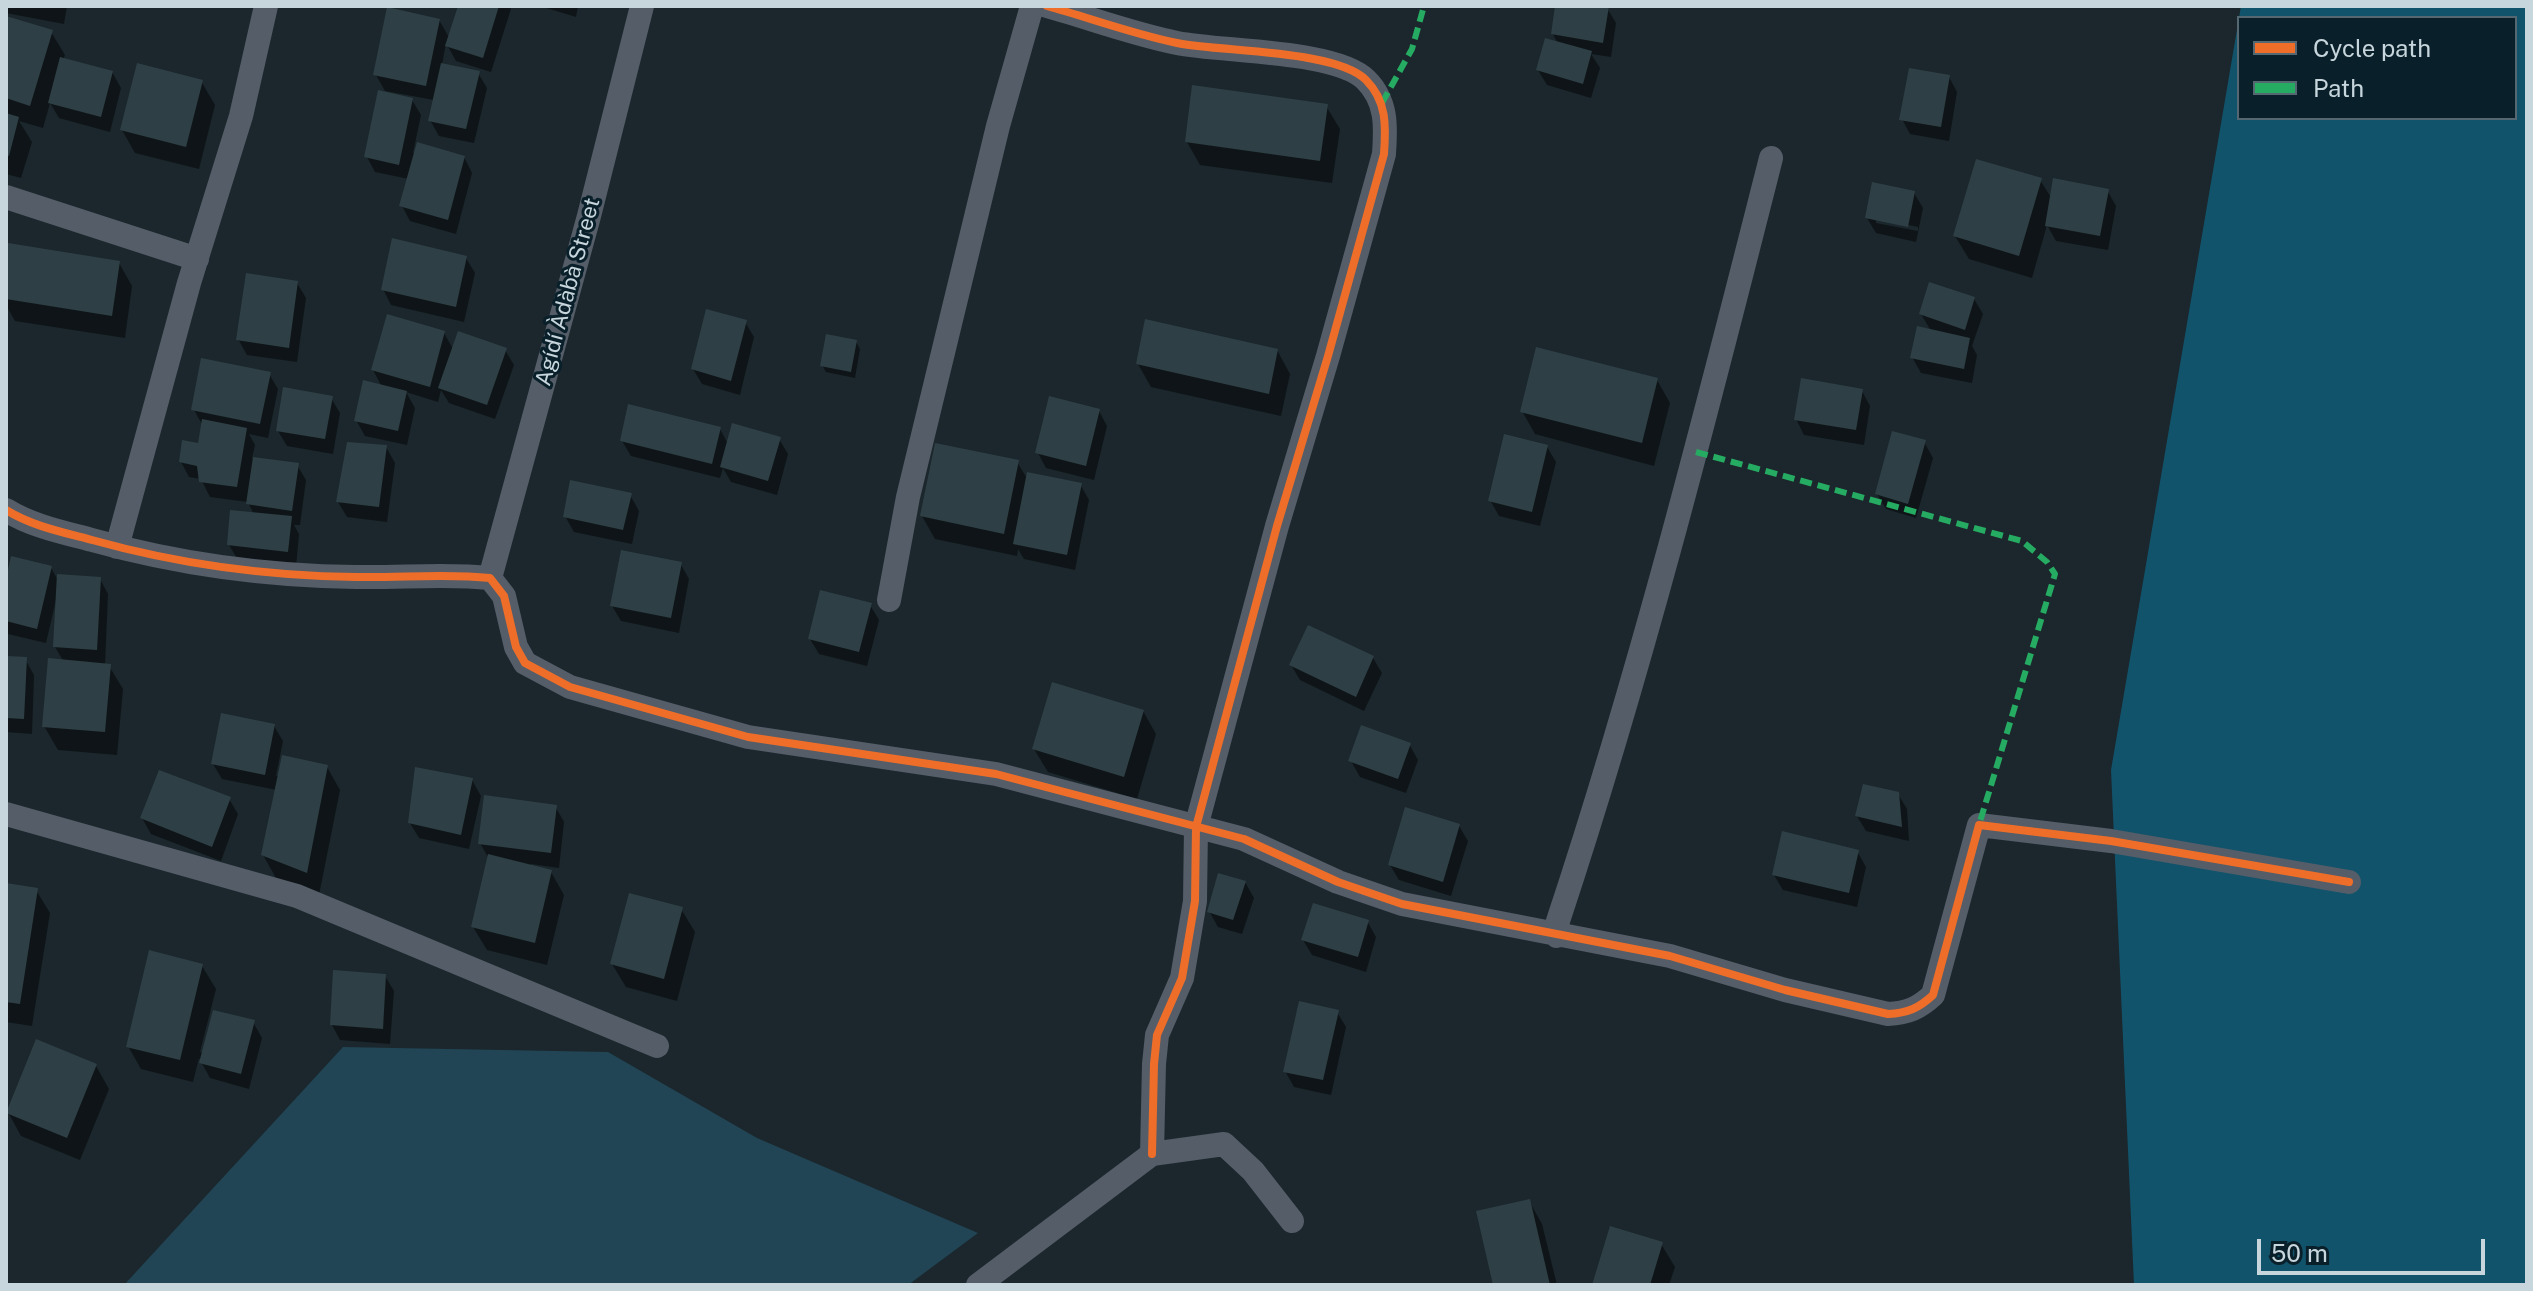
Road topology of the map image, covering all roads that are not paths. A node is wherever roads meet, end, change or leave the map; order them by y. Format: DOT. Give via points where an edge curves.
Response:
graph roads {
  1 [pos="266,6"];
  2 [pos="642,6"];
  3 [pos="1032,6"];
  4 [pos="1047,6"];
  5 [pos="1771,158"];
  6 [pos="6,197"];
  7 [pos="197,259"];
  8 [pos="6,510"];
  9 [pos="117,547"];
  10 [pos="490,578"];
  11 [pos="889,600"];
  12 [pos="6,814"];
  13 [pos="1196,827"];
  14 [pos="2349,882"];
  15 [pos="1557,936"];
  16 [pos="657,1046"];
  17 [pos="1152,1154"];
  18 [pos="1292,1221"];
  19 [pos="978,1285"];
  1 -- 7 [label="street" via="241,116"];
  2 -- 10 [label="street, Agídí Àdàbà Street"];
  3 -- 11 [label="street" via="908,497"];
  4 -- 13 [label="street" via="1176,42 1322,59 1348,67 1366,79 1382,103 1387,123 1384,154"];
  5 -- 15 [label="street" via="1692,467"];
  6 -- 7 [label="street"];
  7 -- 9 [label="street"];
  8 -- 9 [label="street" via="24,521"];
  9 -- 10 [label="street" via="253,573"];
  10 -- 13 [label="street" via="504,596 525,663 570,687 748,737 996,774"];
  12 -- 16 [label="street" via="297,896"];
  13 -- 15 [label="street" via="1244,839 1338,882 1402,904"];
  13 -- 17 [label="street" via="1195,901 1182,978 1157,1035"];
  14 -- 15 [label="street" via="2111,841 1979,825 1933,995 1904,1014 1785,990 1670,956"];
  17 -- 18 [label="street" via="1224,1144"];
  17 -- 19 [label="street"];
}
